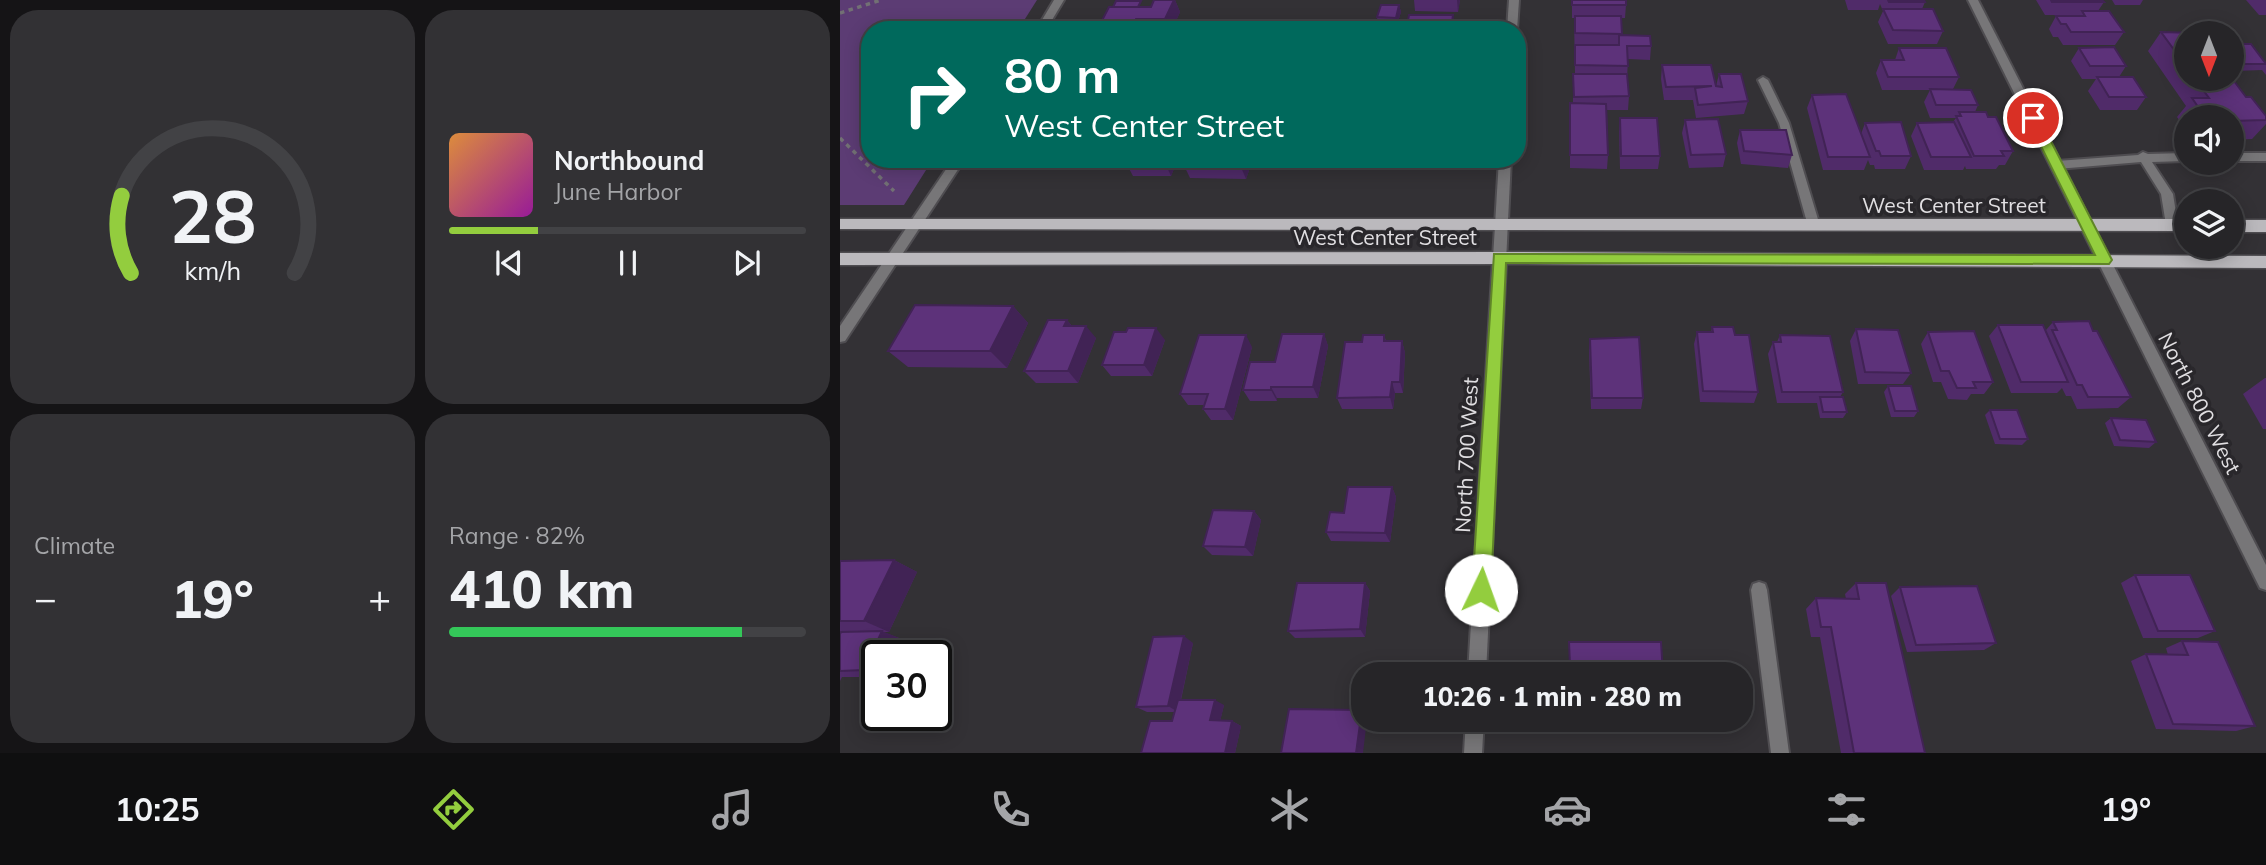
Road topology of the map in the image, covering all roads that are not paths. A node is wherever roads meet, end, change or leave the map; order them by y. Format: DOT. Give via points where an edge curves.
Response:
graph roads {
  1 [pos="1059,0"];
  2 [pos="1514,0"];
  3 [pos="1973,0"];
  4 [pos="1046,21"];
  5 [pos="1513,21"];
  6 [pos="1763,80"];
  7 [pos="2143,156"];
  8 [pos="2174,156"];
  9 [pos="2244,157"];
  10 [pos="2266,157"];
  11 [pos="2057,165"];
  12 [pos="953,168"];
  13 [pos="1504,168"];
  14 [pos="2174,212"];
  15 [pos="840,224"];
  16 [pos="915,224"];
  17 [pos="2174,225"];
  18 [pos="1814,226"];
  19 [pos="2088,226"];
  20 [pos="2244,226"];
  21 [pos="2266,226"];
  22 [pos="1501,232"];
  23 [pos="891,258"];
  24 [pos="1499,258"];
  25 [pos="840,259"];
  26 [pos="2104,260"];
  27 [pos="2266,262"];
  28 [pos="840,337"];
  29 [pos="2266,582"];
  30 [pos="1759,590"];
  31 [pos="1478,662"];
  32 [pos="1474,732"];
  33 [pos="1473,753"];
  34 [pos="1780,753"];
  1 -- 4 [label="street"];
  2 -- 5 [label="street"];
  3 -- 11 [label="street, North 800 West"];
  6 -- 18 [label="street" via="1784,123"];
  7 -- 8 [label="street"];
  7 -- 11 [label="street" via="2104,164"];
  7 -- 14 [label="street"];
  9 -- 10 [label="street"];
  11 -- 19 [label="street, North 800 West"];
  12 -- 16 [label="street"];
  13 -- 22 [label="street, North 700 West"];
  15 -- 16 [label="main road, West Center Street"];
  16 -- 22 [label="main road, West Center Street"];
  16 -- 23 [label="street"];
  17 -- 19 [label="main road, West Center Street"];
  18 -- 19 [label="main road, West Center Street"];
  18 -- 22 [label="main road, West Center Street"];
  19 -- 26 [label="street, North 800 West"];
  20 -- 21 [label="main road"];
  22 -- 24 [label="street, North 700 West"];
  23 -- 24 [label="main road, West Center Street"];
  23 -- 25 [label="main road, West Center Street"];
  23 -- 28 [label="street"];
  24 -- 26 [label="main road, West Center Street"];
  24 -- 31 [label="street, North 700 West"];
  26 -- 27 [label="main road, West Center Street"];
  26 -- 29 [label="street, North 800 West"];
  30 -- 34 [label="street"];
  32 -- 33 [label="street"];
}
